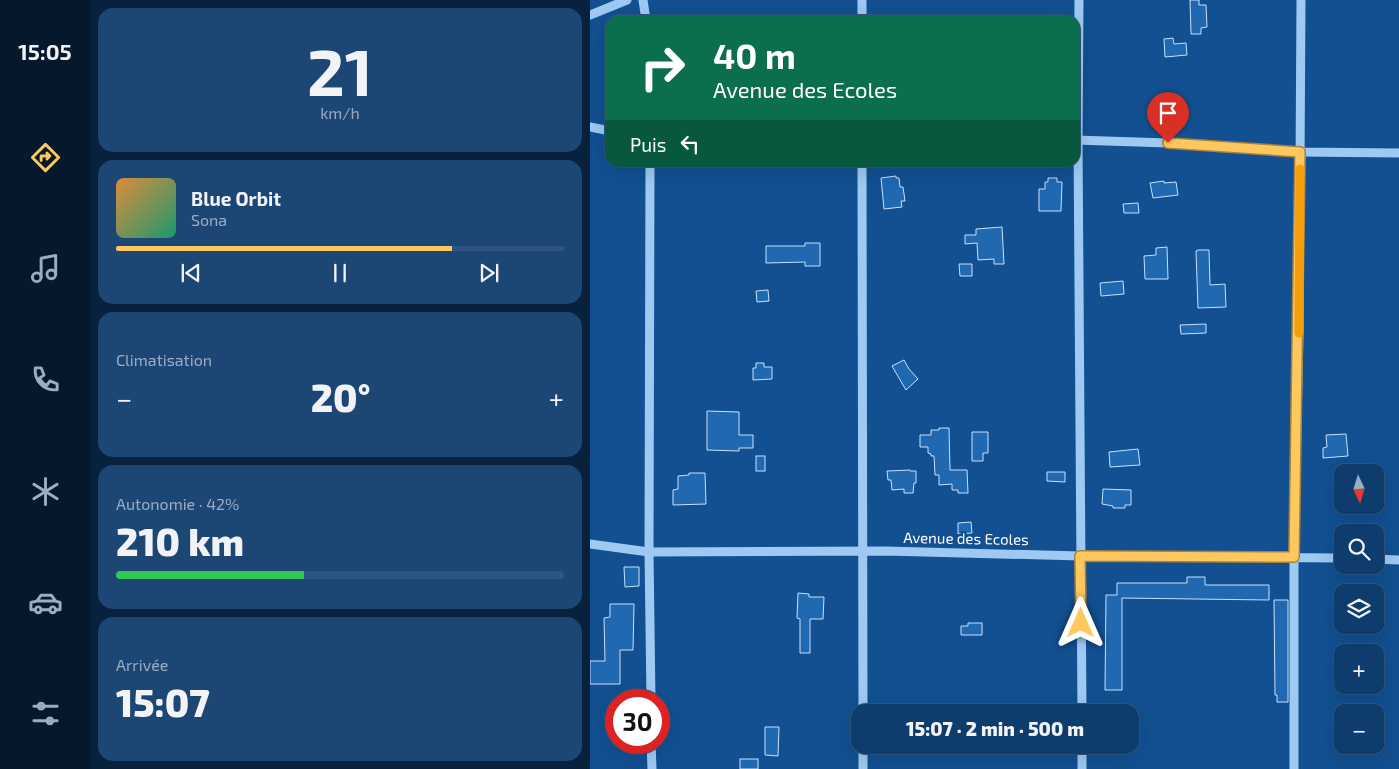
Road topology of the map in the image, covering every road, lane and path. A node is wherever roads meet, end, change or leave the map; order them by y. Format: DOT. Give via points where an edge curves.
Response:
graph roads {
  1 [pos="627,0"];
  2 [pos="643,0"];
  3 [pos="862,0"];
  4 [pos="1080,0"];
  5 [pos="1301,0"];
  6 [pos="590,15"];
  7 [pos="645,15"];
  8 [pos="862,15"];
  9 [pos="1080,15"];
  10 [pos="590,127"];
  11 [pos="605,130"];
  12 [pos="1080,141"];
  13 [pos="1300,152"];
  14 [pos="1399,153"];
  15 [pos="650,167"];
  16 [pos="862,167"];
  17 [pos="1077,167"];
  18 [pos="590,544"];
  19 [pos="864,551"];
  20 [pos="649,552"];
  21 [pos="1080,556"];
  22 [pos="1294,557"];
  23 [pos="1334,558"];
  24 [pos="1384,559"];
  25 [pos="1399,560"];
  26 [pos="651,689"];
  27 [pos="863,704"];
  28 [pos="1082,704"];
  29 [pos="651,754"];
  30 [pos="863,754"];
  31 [pos="1082,754"];
  32 [pos="652,769"];
  33 [pos="863,769"];
  34 [pos="1082,769"];
  35 [pos="1294,769"];
  1 -- 6 [label="street"];
  2 -- 7 [label="street"];
  3 -- 8 [label="street"];
  4 -- 9 [label="street"];
  5 -- 13 [label="street"];
  10 -- 11 [label="street"];
  12 -- 13 [label="street"];
  13 -- 14 [label="street"];
  13 -- 22 [label="street"];
  15 -- 20 [label="street"];
  16 -- 19 [label="street"];
  17 -- 21 [label="street"];
  18 -- 20 [label="street, Avenue des Ecoles"];
  19 -- 20 [label="street, Avenue des Ecoles"];
  19 -- 21 [label="street, Avenue des Ecoles"];
  19 -- 27 [label="street"];
  20 -- 26 [label="street"];
  21 -- 22 [label="street, Avenue des Ecoles"];
  21 -- 28 [label="street"];
  22 -- 23 [label="street, Avenue des Ecoles"];
  22 -- 35 [label="street"];
  24 -- 25 [label="street"];
  29 -- 32 [label="street"];
  30 -- 33 [label="street"];
  31 -- 34 [label="street"];
}
